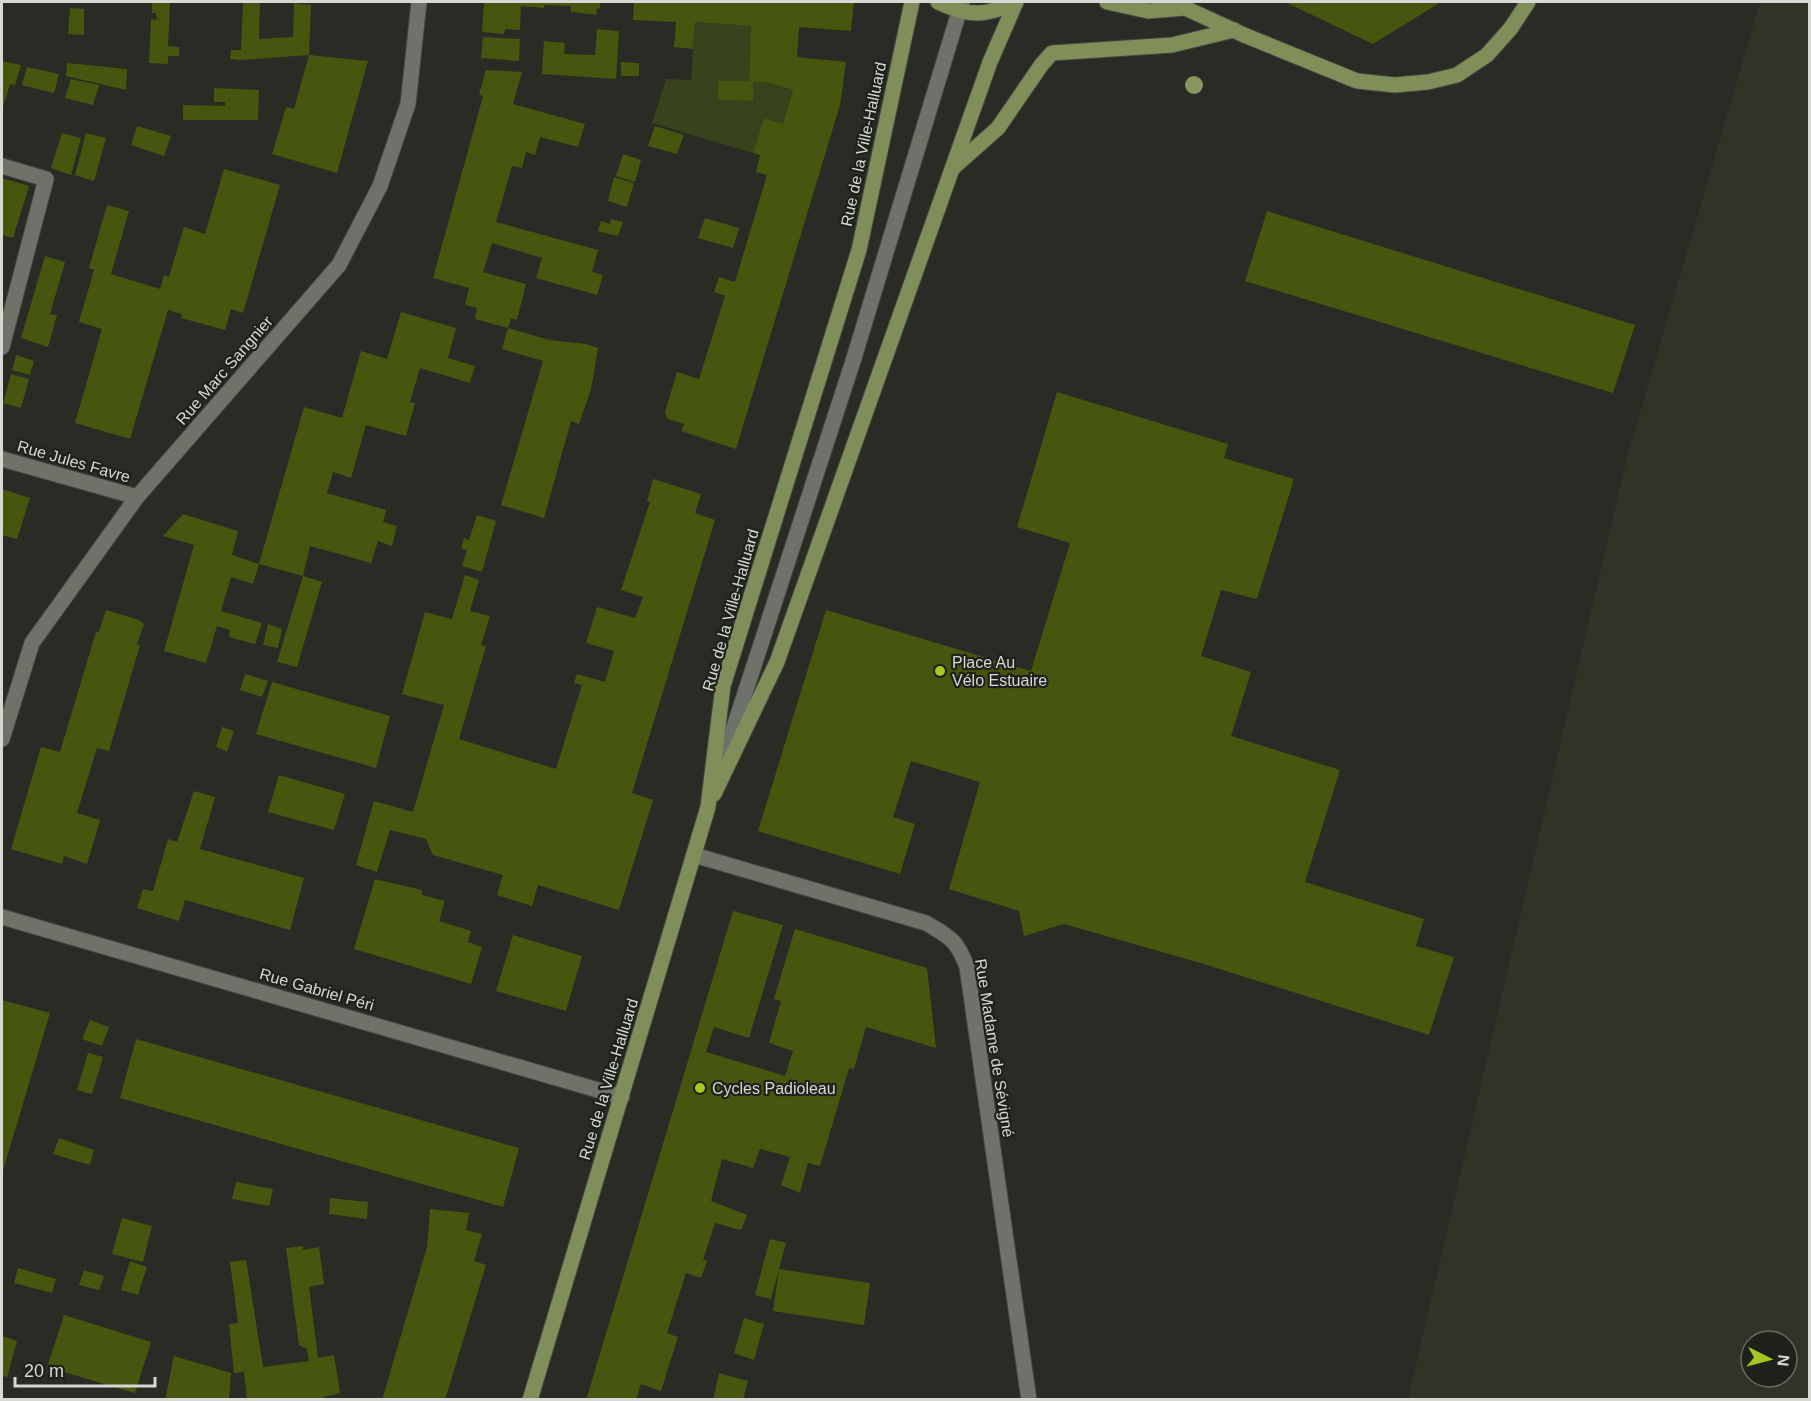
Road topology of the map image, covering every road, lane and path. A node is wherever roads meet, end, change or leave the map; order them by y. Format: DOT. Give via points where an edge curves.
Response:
graph roads {
  1 [pos="418,2"];
  2 [pos="912,2"];
  3 [pos="938,2"];
  4 [pos="1016,2"];
  5 [pos="1107,2"];
  6 [pos="1528,2"];
  7 [pos="1182,5"];
  8 [pos="961,7"];
  9 [pos="1234,30"];
  10 [pos="2,166"];
  11 [pos="952,169"];
  12 [pos="2,347"];
  13 [pos="2,459"];
  14 [pos="137,497"];
  15 [pos="2,740"];
  16 [pos="708,807"];
  17 [pos="694,855"];
  18 [pos="2,917"];
  19 [pos="622,1097"];
  20 [pos="530,1400"];
  21 [pos="1029,1400"];
  1 -- 14 [label="street, Rue Marc Sangnier" via="408,105 380,186 339,265"];
  2 -- 16 [label="main road, Rue de la Ville-Halluard" via="859,250 723,686"];
  3 -- 8 [label="main road"];
  4 -- 8 [label="main road" via="979,14"];
  4 -- 11 [label="main road"];
  5 -- 7 [label="main road" via="1148,11"];
  6 -- 9 [label="main road" via="1487,55 1457,75 1428,82 1395,85 1357,81"];
  7 -- 9 [label="main road"];
  8 -- 16 [label="street" via="854,358"];
  9 -- 11 [label="main road" via="1172,45 1052,53 998,128"];
  10 -- 12 [label="street" via="46,179"];
  11 -- 16 [label="main road" via="777,663"];
  13 -- 14 [label="street, Rue Jules Favre"];
  14 -- 15 [label="street, Rue Marc Sangnier" via="32,643"];
  16 -- 17 [label="main road, Rue de la Ville-Halluard"];
  17 -- 19 [label="main road, Rue de la Ville-Halluard"];
  17 -- 21 [label="street, Rue Madame de Sévigné" via="926,923 952,938 961,952 967,967"];
  18 -- 19 [label="street, Rue Gabriel Péri"];
  19 -- 20 [label="main road, Rue de la Ville-Halluard"];
}
